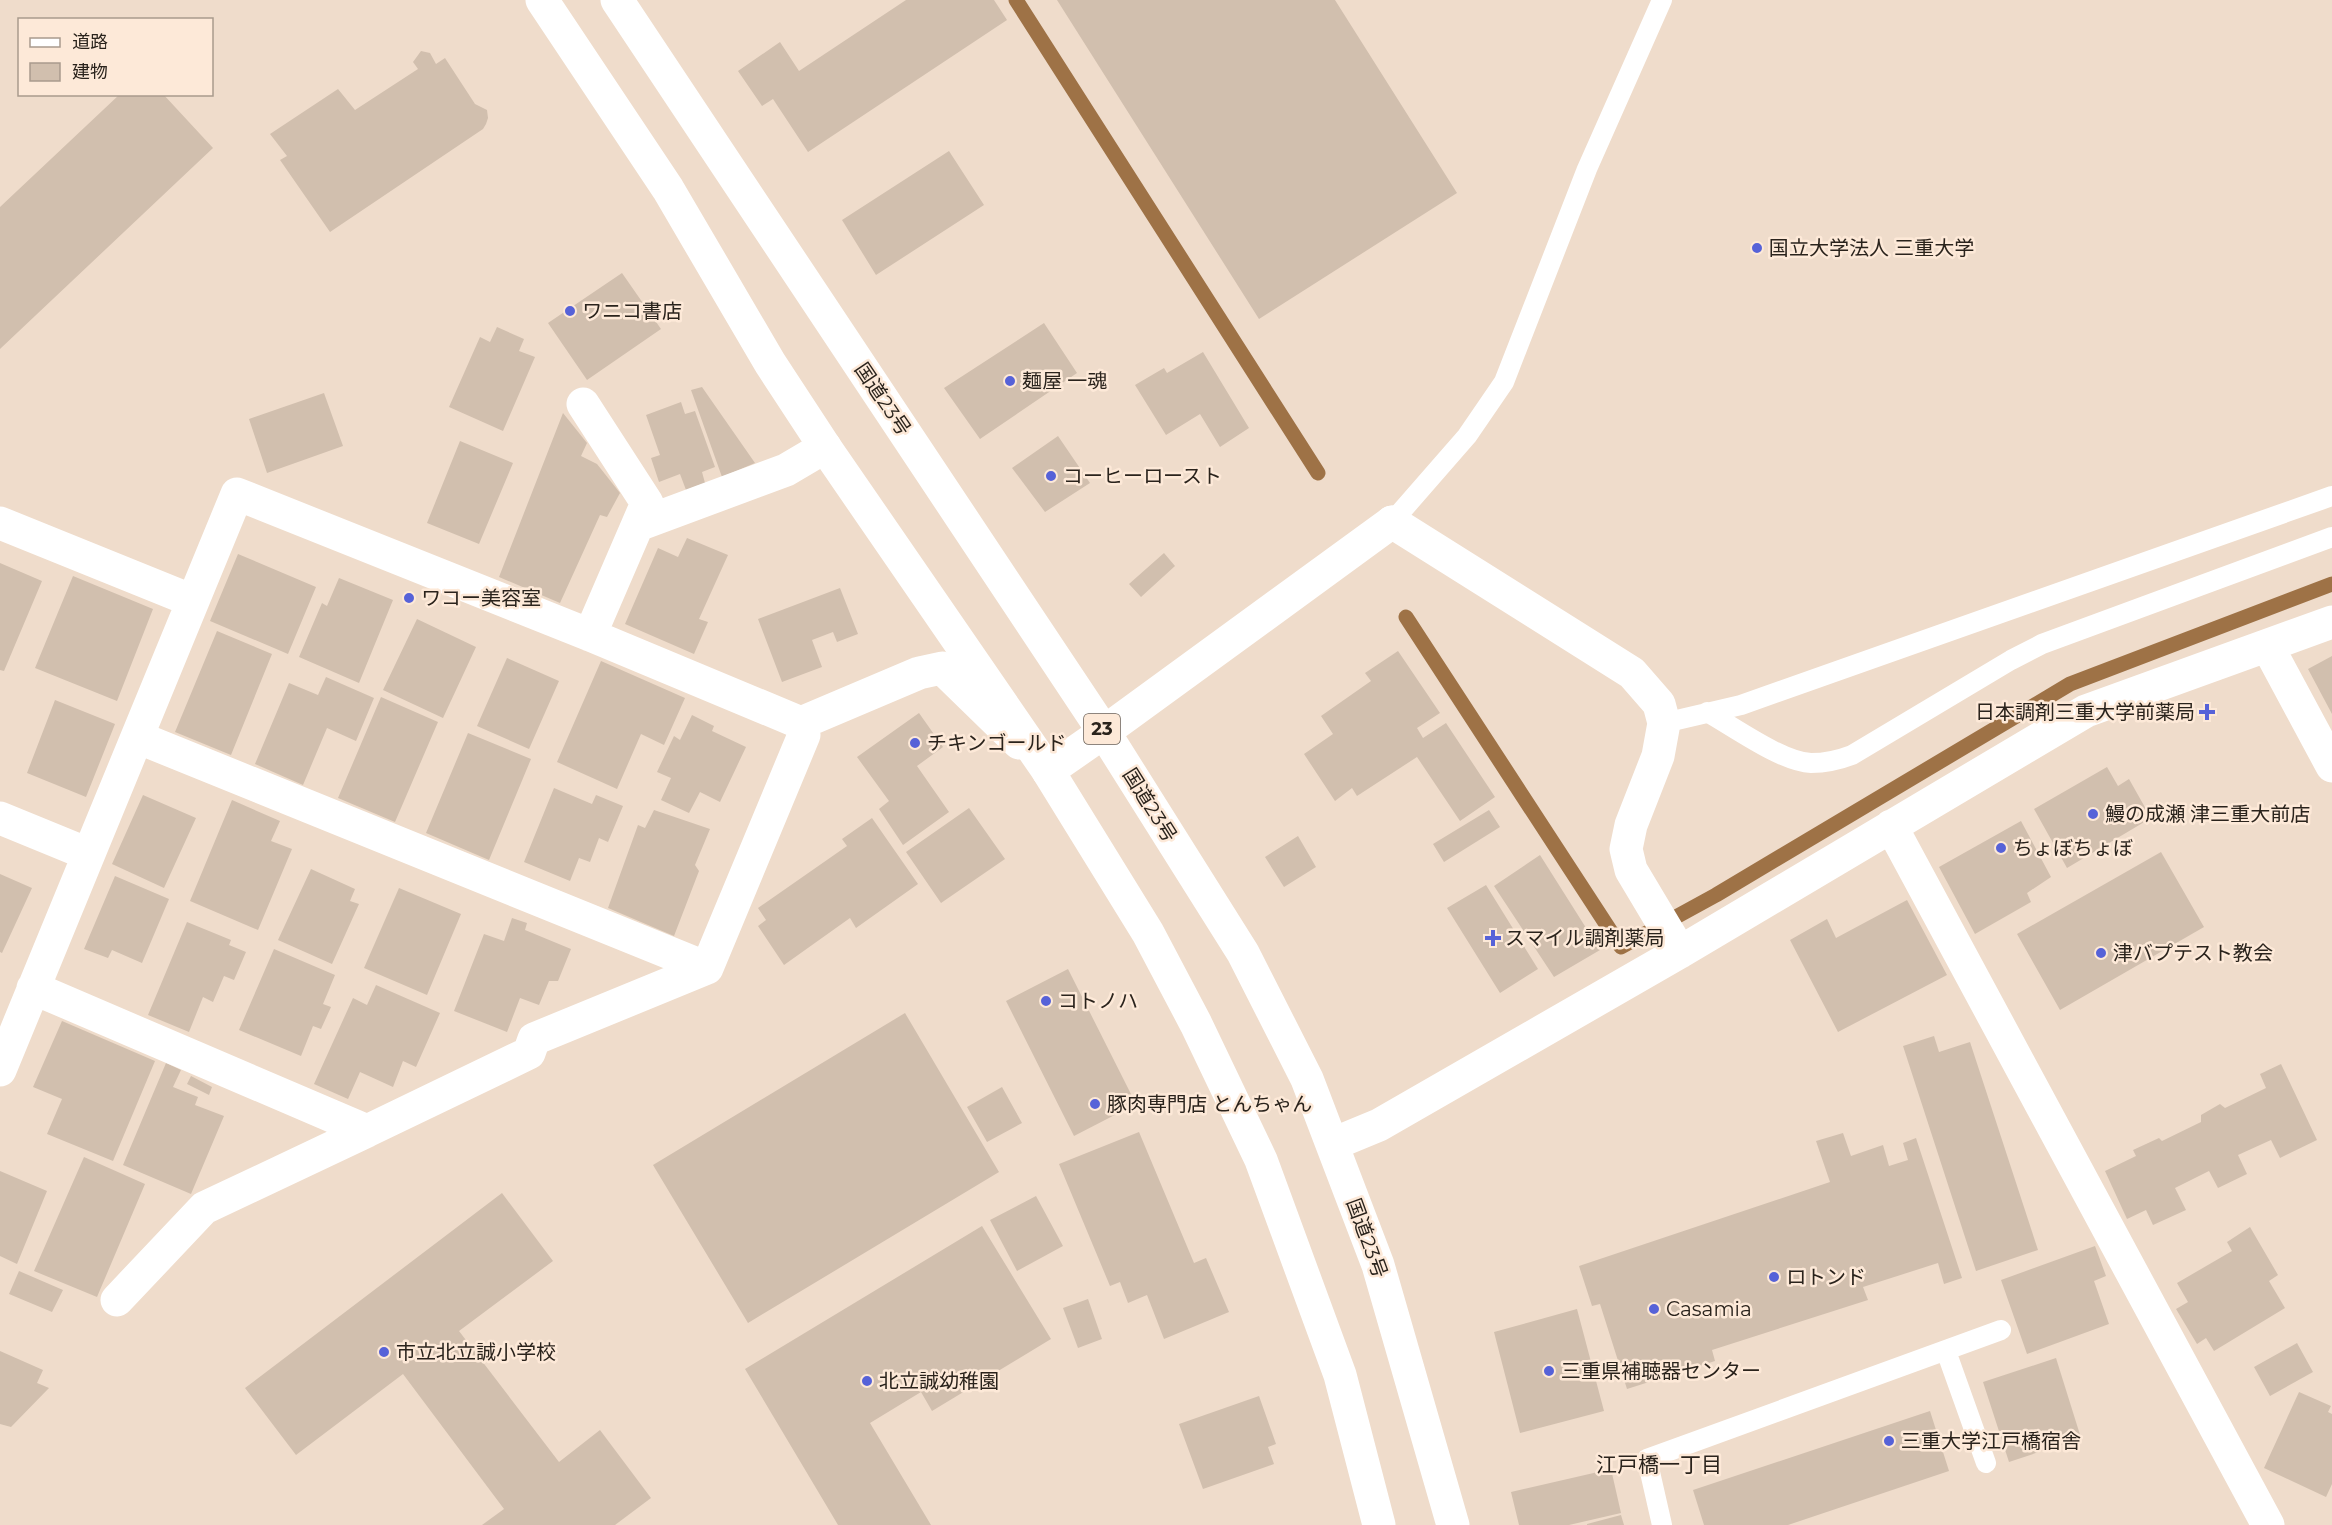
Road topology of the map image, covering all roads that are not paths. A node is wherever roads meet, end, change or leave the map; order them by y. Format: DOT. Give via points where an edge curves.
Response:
graph roads {
  1 [pos="542,0"];
  2 [pos="617,0"];
  3 [pos="1662,0"];
  4 [pos="583,404"];
  5 [pos="825,447"];
  6 [pos="2332,496"];
  7 [pos="1392,522"];
  8 [pos="0,523"];
  9 [pos="638,525"];
  10 [pos="2332,537"];
  11 [pos="193,601"];
  12 [pos="2332,622"];
  13 [pos="590,634"];
  14 [pos="2268,647"];
  15 [pos="1707,712"];
  16 [pos="801,723"];
  17 [pos="1664,723"];
  18 [pos="1104,732"];
  19 [pos="136,737"];
  20 [pos="2332,766"];
  21 [pos="1048,771"];
  22 [pos="0,818"];
  23 [pos="1891,826"];
  24 [pos="88,854"];
  25 [pos="1680,952"];
  26 [pos="707,968"];
  27 [pos="33,988"];
  28 [pos="0,1070"];
  29 [pos="368,1131"];
  30 [pos="1333,1144"];
  31 [pos="117,1300"];
  32 [pos="2001,1330"];
  33 [pos="1946,1351"];
  34 [pos="1986,1463"];
  35 [pos="1379,1525"];
  36 [pos="1453,1525"];
  37 [pos="1662,1525"];
  38 [pos="2268,1525"];
  1 -- 5 [label="main road" via="668,189 770,363"];
  2 -- 18 [label="main road, 国道23号 / 23"];
  3 -- 7 [label="lane" via="1587,169 1504,382 1467,436"];
  4 -- 9 [label="main road" via="646,503"];
  5 -- 9 [label="main road" via="786,470"];
  5 -- 21 [label="main road"];
  6 -- 15 [label="lane" via="1741,705"];
  7 -- 17 [label="main road" via="1632,673 1659,704"];
  7 -- 18 [label="main road"];
  8 -- 11 [label="main road"];
  9 -- 13 [label="main road"];
  10 -- 15 [label="lane" via="2042,644 1852,755 1831,762 1791,759"];
  11 -- 13 [label="main road" via="237,494"];
  11 -- 19 [label="main road"];
  12 -- 14 [label="main road"];
  13 -- 16 [label="main road"];
  14 -- 20 [label="main road"];
  14 -- 23 [label="main road" via="2086,711"];
  15 -- 17 [label="lane"];
  16 -- 21 [label="main road" via="919,673 942,668"];
  16 -- 26 [label="main road" via="804,735"];
  17 -- 25 [label="main road" via="1658,756 1631,825 1626,849 1631,870"];
  18 -- 21 [label="main road"];
  18 -- 30 [label="main road, 国道23号 / 23" via="1243,953 1307,1079"];
  19 -- 24 [label="main road"];
  19 -- 26 [label="main road"];
  21 -- 35 [label="main road" via="1148,933 1261,1160 1340,1375"];
  22 -- 24 [label="main road"];
  23 -- 25 [label="main road"];
  23 -- 38 [label="main road"];
  24 -- 27 [label="main road"];
  25 -- 30 [label="main road" via="1379,1125"];
  26 -- 29 [label="main road" via="534,1039 529,1053"];
  27 -- 28 [label="main road"];
  27 -- 29 [label="main road"];
  29 -- 31 [label="main road" via="204,1208"];
  30 -- 36 [label="main road, 国道23号 / 23" via="1378,1265"];
  32 -- 33 [label="lane"];
  33 -- 34 [label="lane"];
  33 -- 37 [label="lane" via="1647,1459"];
}
